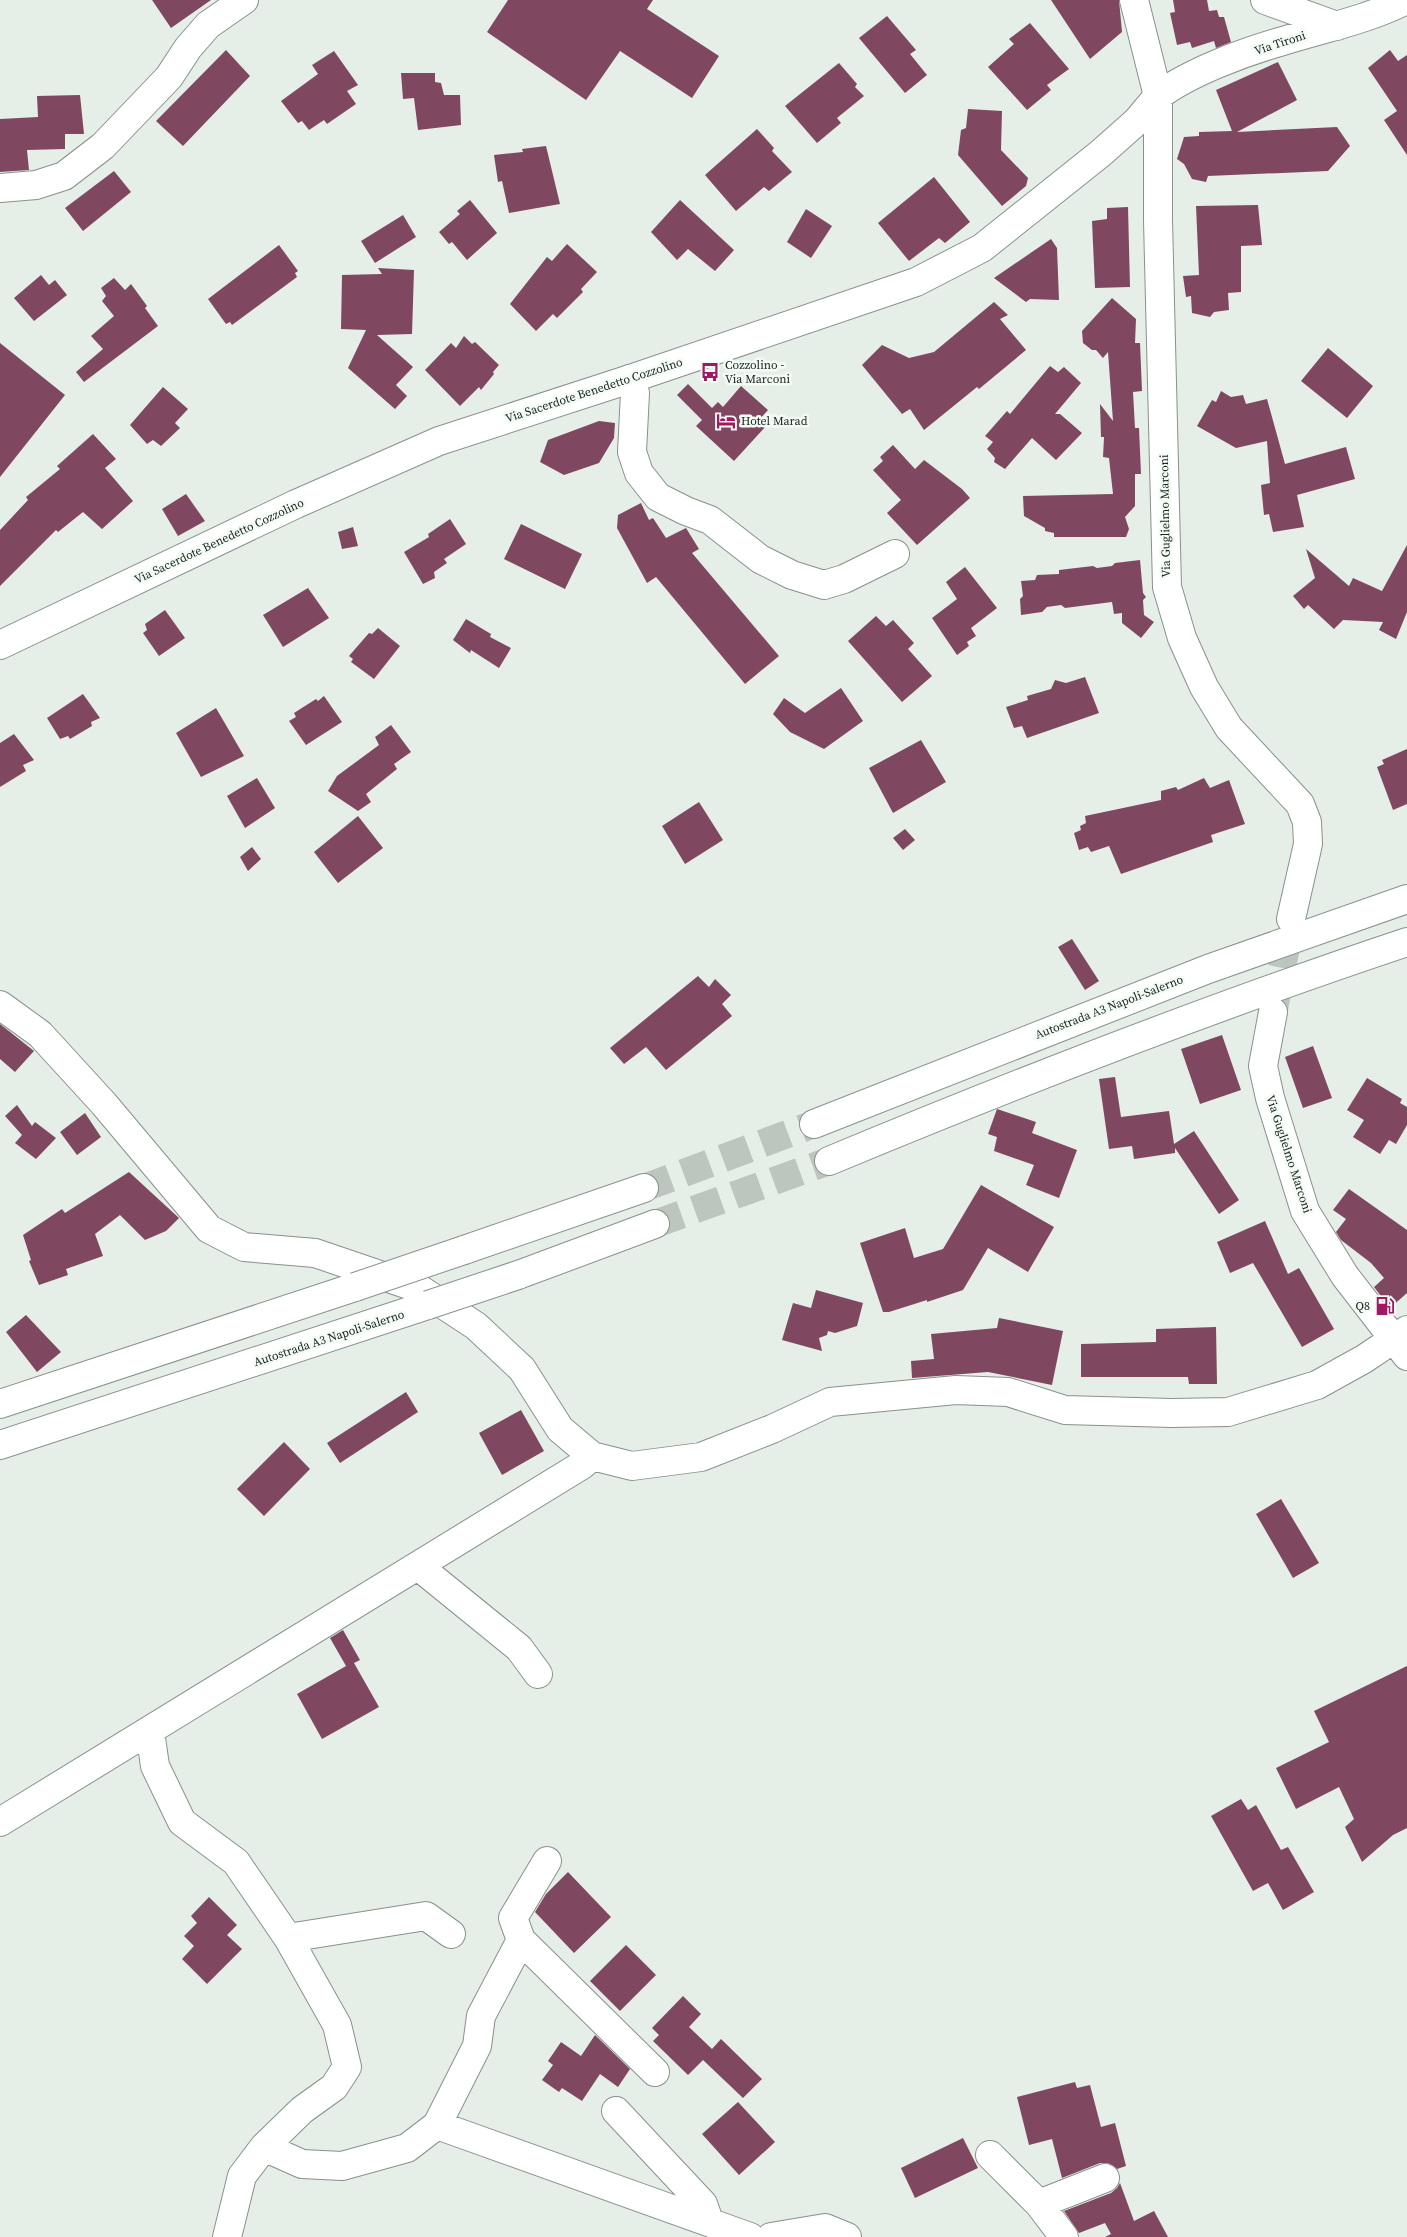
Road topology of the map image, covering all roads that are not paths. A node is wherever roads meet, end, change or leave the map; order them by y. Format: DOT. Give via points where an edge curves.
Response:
graph roads {
  1 [pos="244,0"];
  2 [pos="1134,0"];
  3 [pos="1265,0"];
  4 [pos="1406,0"];
  5 [pos="1337,26"];
  6 [pos="1158,96"];
  7 [pos="0,188"];
  8 [pos="630,380"];
  9 [pos="895,554"];
  10 [pos="0,645"];
  11 [pos="1407,899"];
  12 [pos="1291,919"];
  13 [pos="1407,942"];
  14 [pos="0,1005"];
  15 [pos="1273,1012"];
  16 [pos="814,1124"];
  17 [pos="829,1161"];
  18 [pos="644,1188"];
  19 [pos="656,1224"];
  20 [pos="1402,1342"];
  21 [pos="0,1404"];
  22 [pos="0,1445"];
  23 [pos="592,1456"];
  24 [pos="418,1566"];
  25 [pos="538,1674"];
  26 [pos="150,1731"];
  27 [pos="0,1822"];
  28 [pos="548,1861"];
  29 [pos="451,1934"];
  30 [pos="288,1938"];
  31 [pos="521,1940"];
  32 [pos="654,2072"];
  33 [pos="616,2111"];
  34 [pos="437,2125"];
  35 [pos="264,2147"];
  36 [pos="990,2155"];
  37 [pos="1105,2178"];
  38 [pos="1040,2204"];
  39 [pos="709,2221"];
  40 [pos="227,2237"];
  41 [pos="750,2237"];
  42 [pos="771,2237"];
  43 [pos="847,2237"];
  44 [pos="1064,2237"];
  1 -- 7 [label="main road" via="208,26 188,48 169,77 95,152 64,176 36,185"];
  2 -- 6 [label="main road, Via Guglielmo Marconi"];
  3 -- 5 [label="main road"];
  4 -- 5 [label="main road, Via Tironi"];
  5 -- 6 [label="main road, Via Tironi" via="1282,41 1224,63 1172,86"];
  6 -- 8 [label="main road, Via Sacerdote Benedetto Cozzolino" via="1137,121 1101,153 982,248 916,282"];
  6 -- 12 [label="main road, Via Guglielmo Marconi" via="1167,587 1182,638 1204,687 1229,728 1300,804 1307,822 1308,844"];
  8 -- 9 [label="main road" via="636,393 632,452 639,473 658,496 686,512 710,520 760,559 792,575 824,585 844,579"];
  8 -- 10 [label="main road, Via Sacerdote Benedetto Cozzolino" via="439,441 296,504"];
  11 -- 16 [label="main road, Autostrada A3 Napoli-Salerno" via="1208,969"];
  13 -- 17 [label="main road" via="1217,1008 953,1109"];
  14 -- 23 [label="main road" via="40,1034 104,1104 209,1229 244,1246 316,1253 418,1288 476,1326 522,1369 560,1429"];
  15 -- 20 [label="main road, Via Guglielmo Marconi" via="1263,1066 1305,1211 1345,1276"];
  18 -- 21 [label="main road, bridge" via="355,1288"];
  19 -- 22 [label="main road, Autostrada A3 Napoli-Salerno, bridge" via="518,1275"];
  20 -- 23 [label="main road" via="1317,1385 1228,1412 1065,1410 1008,1392 956,1390 830,1402 701,1457 632,1466"];
  23 -- 24 [label="main road" via="582,1466"];
  24 -- 25 [label="main road" via="520,1648"];
  24 -- 26 [label="main road"];
  26 -- 27 [label="main road"];
  26 -- 30 [label="main road" via="155,1766 182,1822 236,1862"];
  28 -- 31 [label="main road" via="513,1918"];
  29 -- 30 [label="main road" via="426,1916"];
  30 -- 35 [label="main road" via="337,2024 347,2067 334,2087 302,2110"];
  31 -- 32 [label="main road"];
  31 -- 34 [label="main road" via="481,2016 477,2046"];
  33 -- 39 [label="main road" via="703,2204"];
  34 -- 35 [label="main road" via="407,2148 342,2166 302,2164"];
  34 -- 39 [label="main road"];
  35 -- 40 [label="main road" via="242,2176"];
  36 -- 38 [label="main road"];
  37 -- 38 [label="main road"];
  38 -- 44 [label="main road"];
  39 -- 41 [label="main road"];
  42 -- 43 [label="main road" via="826,2228"];
}
